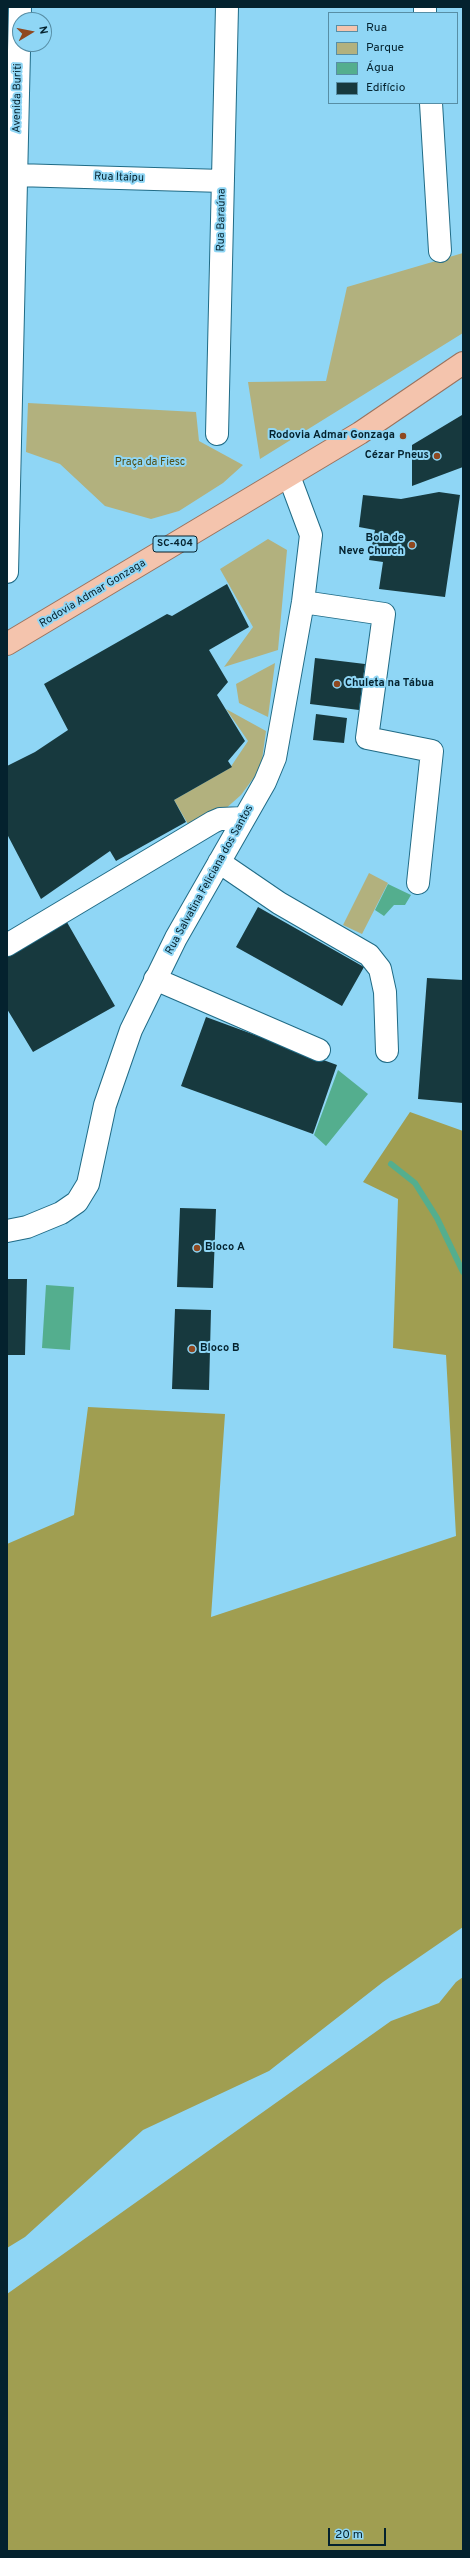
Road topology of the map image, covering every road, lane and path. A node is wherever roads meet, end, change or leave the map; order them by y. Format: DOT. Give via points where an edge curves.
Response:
graph roads {
  1 [pos="20,7"];
  2 [pos="227,7"];
  3 [pos="431,104"];
  4 [pos="16,175"];
  5 [pos="222,181"];
  6 [pos="440,250"];
  7 [pos="463,363"];
  8 [pos="217,434"];
  9 [pos="289,476"];
  10 [pos="7,572"];
  11 [pos="303,602"];
  12 [pos="7,644"];
  13 [pos="244,818"];
  14 [pos="219,862"];
  15 [pos="418,883"];
  16 [pos="9,939"];
  17 [pos="155,979"];
  18 [pos="319,1050"];
  19 [pos="387,1051"];
  20 [pos="7,1231"];
  1 -- 4 [label="street, Avenida Buriti"];
  2 -- 5 [label="street, Rua Baraúna"];
  3 -- 6 [label="street"];
  4 -- 5 [label="street, Rua Itaipu"];
  4 -- 10 [label="street, Avenida Buriti"];
  5 -- 8 [label="street, Rua Baraúna"];
  7 -- 9 [label="main road, Rodovia Admar Gonzaga / SC-404" via="360,433"];
  9 -- 11 [label="street, Rua Salvatina Feliciana dos Santos" via="311,535"];
  9 -- 12 [label="main road, Rodovia Admar Gonzaga / SC-404"];
  11 -- 13 [label="street, Rua Salvatina Feliciana dos Santos" via="275,758 266,782"];
  11 -- 15 [label="street" via="384,614 367,738 432,751"];
  13 -- 14 [label="street, Rua Salvatina Feliciana dos Santos"];
  13 -- 16 [label="street" via="220,819 213,822"];
  14 -- 17 [label="street, Rua Salvatina Feliciana dos Santos"];
  14 -- 19 [label="street" via="279,903 369,955 380,969 385,992"];
  17 -- 18 [label="street"];
  17 -- 20 [label="street, Rua Salvatina Feliciana dos Santos" via="130,1030 116,1068 105,1105 88,1184 77,1202 61,1213 27,1227"];
}
